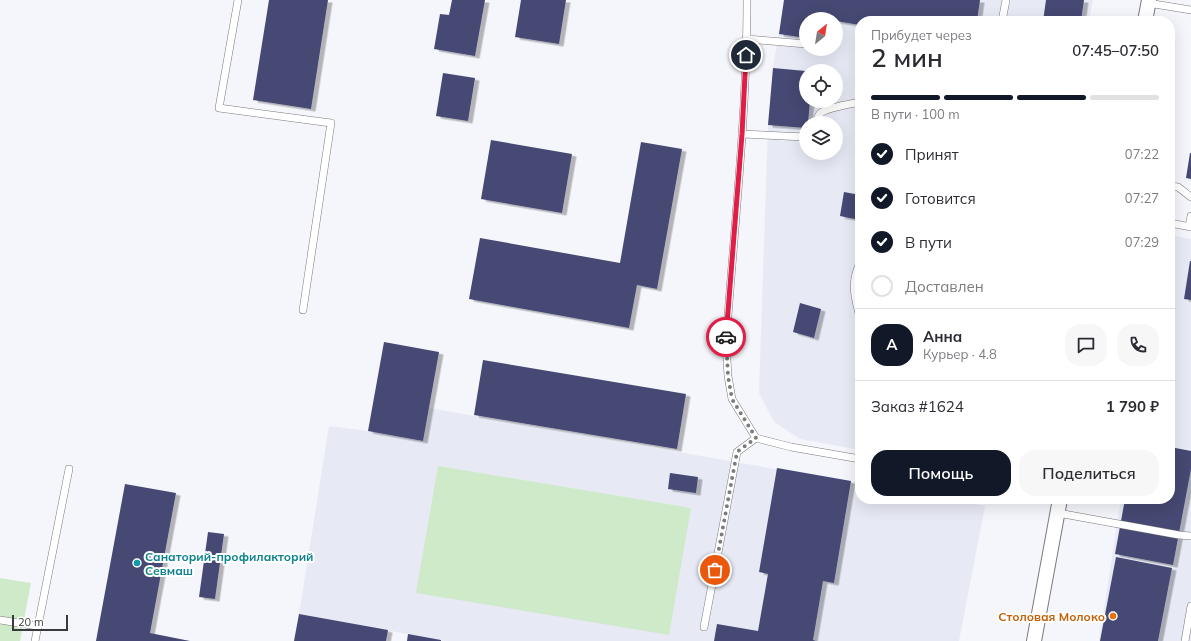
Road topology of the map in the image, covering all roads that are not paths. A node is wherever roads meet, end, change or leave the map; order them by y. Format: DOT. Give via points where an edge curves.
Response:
graph roads {
  1 [pos="238,0"];
  2 [pos="746,0"];
  3 [pos="1006,0"];
  4 [pos="1149,2"];
  5 [pos="1191,10"];
  6 [pos="1003,16"];
  7 [pos="1146,16"];
  8 [pos="747,39"];
  9 [pos="799,43"];
  10 [pos="855,103"];
  11 [pos="818,116"];
  12 [pos="742,134"];
  13 [pos="799,137"];
  14 [pos="1175,187"];
  15 [pos="1191,197"];
  16 [pos="1191,216"];
  17 [pos="1175,224"];
  18 [pos="1190,227"];
  19 [pos="855,273"];
  20 [pos="855,296"];
  21 [pos="303,310"];
  22 [pos="756,438"];
  23 [pos="855,458"];
  24 [pos="68,469"];
  25 [pos="1059,506"];
  26 [pos="1191,536"];
  27 [pos="1191,606"];
  28 [pos="0,620"];
  29 [pos="37,626"];
  30 [pos="704,628"];
  31 [pos="35,641"];
  32 [pos="1034,641"];
  33 [pos="1185,641"];
  1 -- 21 [label="lane" via="219,108 331,123"];
  2 -- 8 [label="lane"];
  3 -- 6 [label="lane"];
  4 -- 5 [label="lane"];
  4 -- 7 [label="street"];
  8 -- 9 [label="lane"];
  8 -- 12 [label="lane"];
  10 -- 11 [label="lane" via="822,112"];
  12 -- 13 [label="lane"];
  12 -- 22 [label="lane" via="726,342 732,399"];
  14 -- 15 [label="lane"];
  16 -- 18 [label="lane"];
  17 -- 18 [label="lane"];
  19 -- 20 [label="lane"];
  22 -- 23 [label="lane"];
  22 -- 30 [label="lane" via="737,452"];
  24 -- 29 [label="lane"];
  25 -- 26 [label="lane" via="1179,536"];
  25 -- 32 [label="street"];
  27 -- 33 [label="lane"];
  28 -- 29 [label="lane"];
  29 -- 31 [label="lane"];
}
